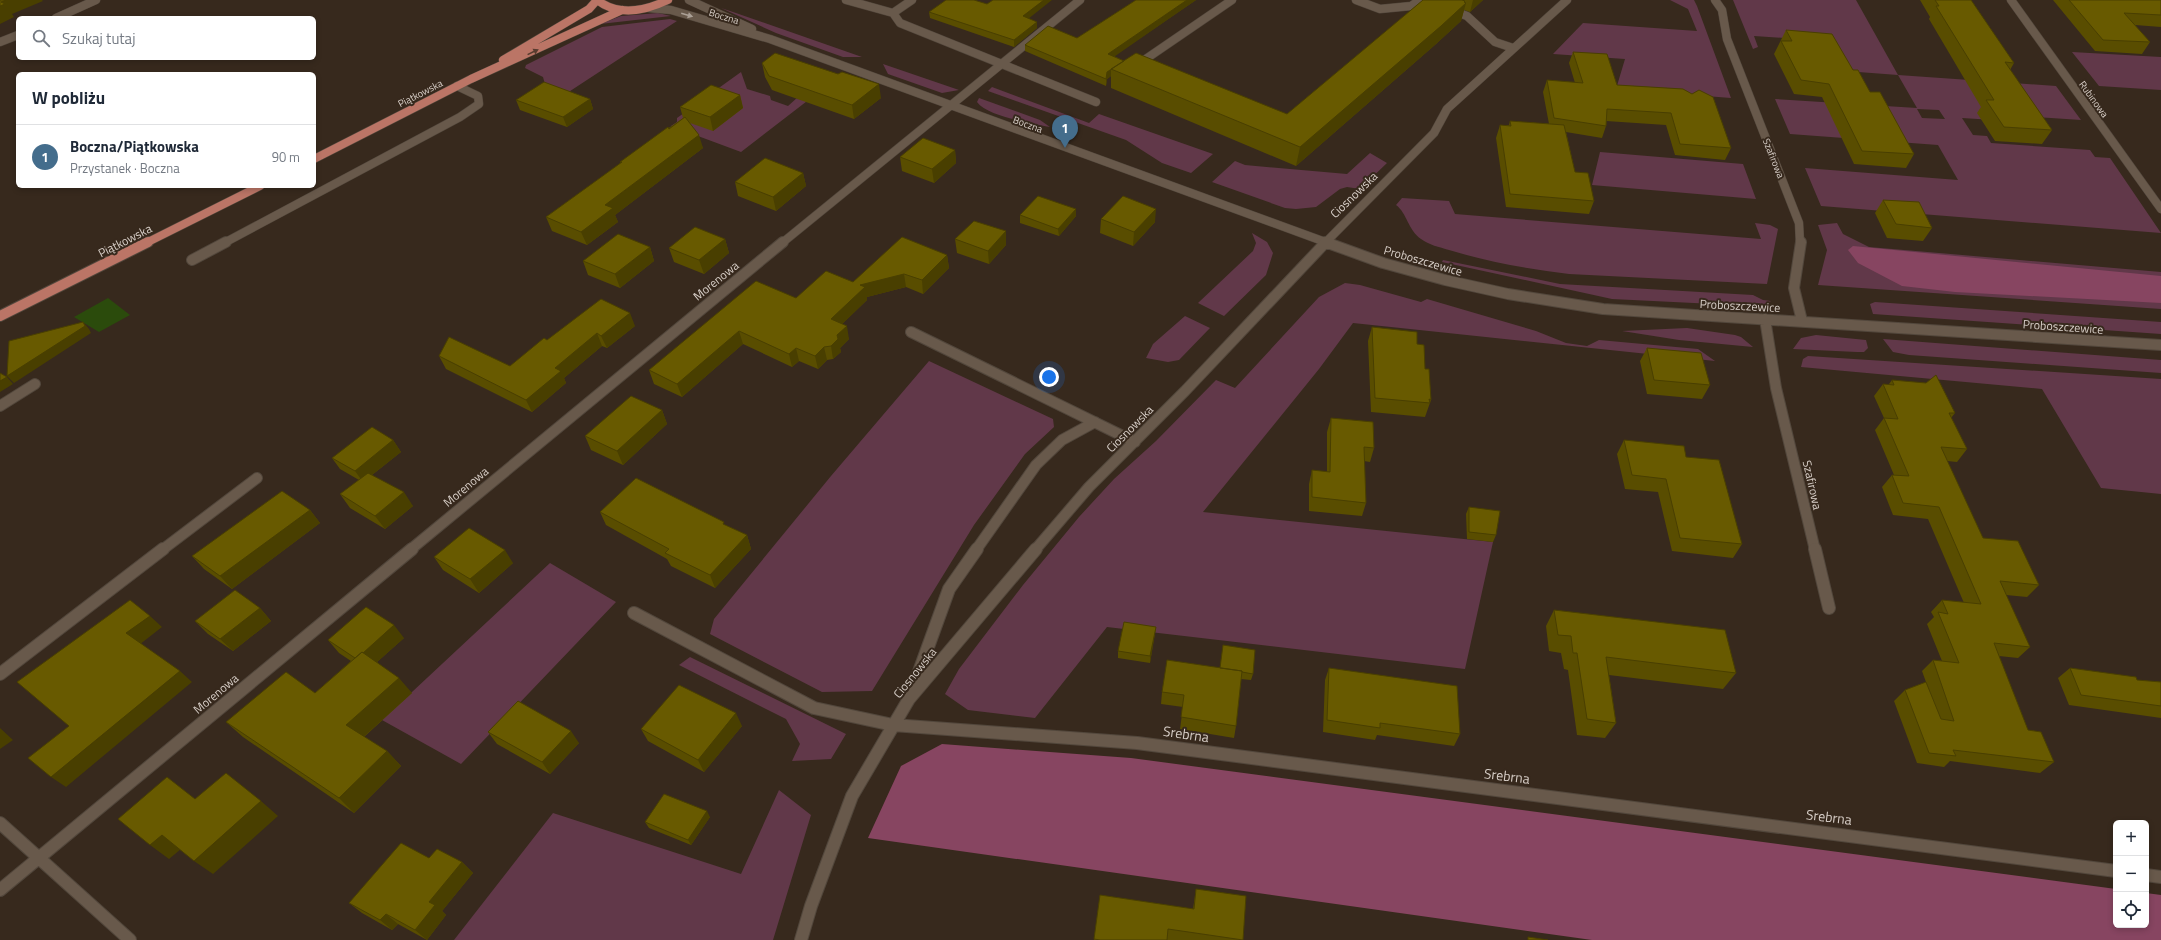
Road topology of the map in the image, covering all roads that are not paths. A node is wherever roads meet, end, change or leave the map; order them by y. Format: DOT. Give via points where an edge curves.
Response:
graph roads {
  1 [pos="96,0"];
  2 [pos="597,0"];
  3 [pos="668,0"];
  4 [pos="689,0"];
  5 [pos="846,0"];
  6 [pos="912,0"];
  7 [pos="1080,0"];
  8 [pos="1232,0"];
  9 [pos="1356,0"];
  10 [pos="1566,0"];
  11 [pos="1715,0"];
  12 [pos="2011,0"];
  13 [pos="1423,1"];
  14 [pos="1441,7"];
  15 [pos="649,8"];
  16 [pos="622,10"];
  17 [pos="893,13"];
  18 [pos="60,16"];
  19 [pos="16,36"];
  20 [pos="770,39"];
  21 [pos="0,42"];
  22 [pos="1513,48"];
  23 [pos="1000,64"];
  24 [pos="1130,70"];
  25 [pos="471,79"];
  26 [pos="457,86"];
  27 [pos="1096,102"];
  28 [pos="949,105"];
  29 [pos="316,158"];
  30 [pos="256,188"];
  31 [pos="2161,209"];
  32 [pos="1326,242"];
  33 [pos="192,260"];
  34 [pos="0,316"];
  35 [pos="1765,319"];
  36 [pos="1802,321"];
  37 [pos="911,332"];
  38 [pos="2161,345"];
  39 [pos="35,384"];
  40 [pos="0,406"];
  41 [pos="1095,422"];
  42 [pos="1135,442"];
  43 [pos="256,478"];
  44 [pos="1828,608"];
  45 [pos="634,613"];
  46 [pos="0,674"];
  47 [pos="909,699"];
  48 [pos="893,725"];
  49 [pos="0,823"];
  50 [pos="38,858"];
  51 [pos="2113,871"];
  52 [pos="2149,875"];
  53 [pos="2161,877"];
  54 [pos="0,890"];
  55 [pos="130,940"];
  56 [pos="802,940"];
  1 -- 18 [label="street"];
  2 -- 16 [label="main road" via="602,5"];
  2 -- 25 [label="main road, Piątkowska" via="578,16"];
  3 -- 15 [label="main road"];
  4 -- 20 [label="street, Boczna"];
  5 -- 17 [label="street"];
  6 -- 17 [label="street"];
  7 -- 23 [label="street, Morenowa"];
  8 -- 24 [label="street"];
  9 -- 13 [label="street" via="1380,9 1411,6"];
  10 -- 22 [label="street, Ciosnowska"];
  11 -- 36 [label="street, Szafirowa" via="1722,10 1727,39 1799,223 1801,239 1794,288"];
  12 -- 31 [label="street, Rubinowa"];
  14 -- 22 [label="street" via="1467,16 1495,42"];
  15 -- 16 [label="main road"];
  15 -- 20 [label="street, Boczna, one-way" via="671,10"];
  25 -- 16 [label="main road, Piątkowska, one-way"];
  17 -- 23 [label="street" via="900,23"];
  19 -- 21 [label="street"];
  20 -- 28 [label="street, Boczna"];
  22 -- 32 [label="street, Ciosnowska" via="1447,109 1434,133"];
  23 -- 27 [label="street"];
  23 -- 28 [label="street, Morenowa"];
  25 -- 26 [label="main road, Piątkowska"];
  26 -- 29 [label="main road, Piątkowska"];
  26 -- 33 [label="street" via="478,96 479,104 460,117"];
  28 -- 32 [label="street, Boczna"];
  28 -- 50 [label="street, Morenowa"];
  30 -- 34 [label="main road, Piątkowska"];
  32 -- 35 [label="street, Proboszczewice" via="1418,273 1480,290 1536,300 1628,311"];
  32 -- 42 [label="street, Ciosnowska"];
  35 -- 36 [label="street, Proboszczewice"];
  35 -- 44 [label="street, Szafirowa" via="1776,388"];
  36 -- 38 [label="street, Proboszczewice"];
  37 -- 41 [label="street"];
  39 -- 40 [label="street"];
  41 -- 42 [label="street"];
  41 -- 47 [label="street" via="1062,440 1036,465 949,589"];
  42 -- 47 [label="street, Ciosnowska" via="1061,518"];
  43 -- 46 [label="street"];
  45 -- 48 [label="street, Srebrna" via="814,708"];
  47 -- 48 [label="street, Ciosnowska"];
  48 -- 51 [label="street, Srebrna" via="1137,744"];
  48 -- 56 [label="street, Ciosnowska" via="852,796 811,906"];
  49 -- 50 [label="street"];
  50 -- 54 [label="street, Morenowa"];
  50 -- 55 [label="street"];
  52 -- 53 [label="street"];
}
